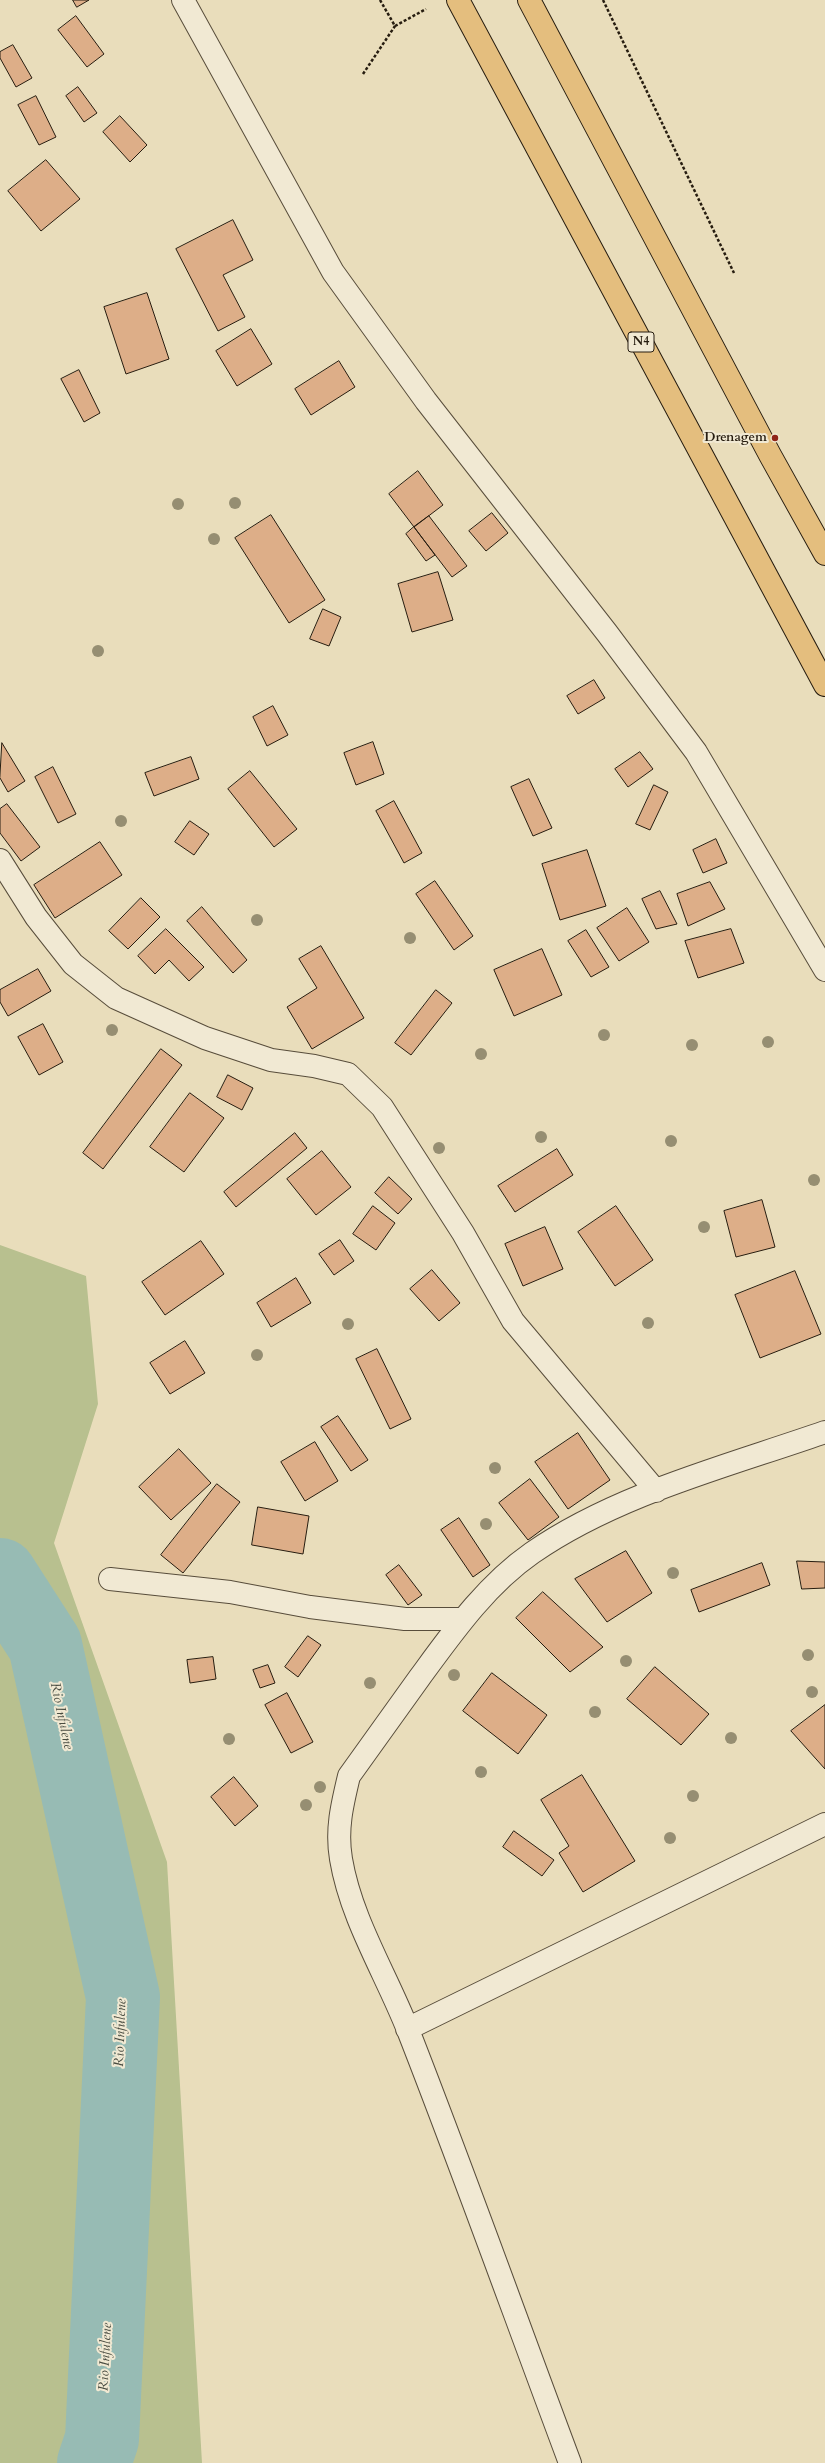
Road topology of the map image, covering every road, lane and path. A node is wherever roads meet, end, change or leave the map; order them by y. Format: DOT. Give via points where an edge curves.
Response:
graph roads {
  1 [pos="183,0"];
  2 [pos="380,0"];
  3 [pos="458,0"];
  4 [pos="529,0"];
  5 [pos="603,0"];
  6 [pos="428,8"];
  7 [pos="395,26"];
  8 [pos="363,74"];
  9 [pos="734,273"];
  10 [pos="825,554"];
  11 [pos="825,685"];
  12 [pos="0,860"];
  13 [pos="825,970"];
  14 [pos="825,1432"];
  15 [pos="656,1491"];
  16 [pos="110,1579"];
  17 [pos="462,1619"];
  18 [pos="825,1824"];
  19 [pos="407,2029"];
  20 [pos="570,2463"];
  1 -- 13 [label="street" via="333,272 426,401 607,633 696,752"];
  2 -- 7 [label="path"];
  3 -- 11 [label="highway, N4"];
  4 -- 10 [label="highway"];
  5 -- 9 [label="path"];
  6 -- 7 [label="path"];
  7 -- 8 [label="path"];
  12 -- 15 [label="street" via="36,917 73,964 116,998 205,1038 271,1060 348,1074 376,1102 463,1233 513,1321"];
  14 -- 15 [label="street"];
  15 -- 17 [label="street" via="594,1517 532,1553"];
  16 -- 17 [label="street" via="230,1592 310,1608 405,1619"];
  17 -- 19 [label="street" via="349,1776 338,1831 341,1861 356,1913"];
  18 -- 19 [label="street"];
  19 -- 20 [label="street"];
}
